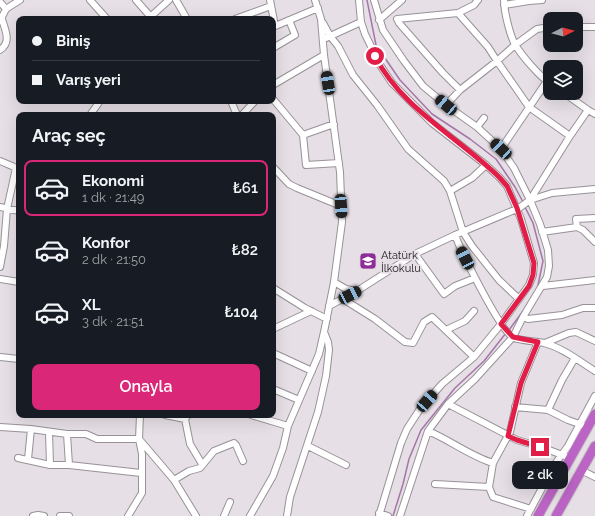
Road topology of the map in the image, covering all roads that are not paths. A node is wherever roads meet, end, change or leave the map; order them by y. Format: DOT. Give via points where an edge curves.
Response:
graph roads {
  1 [pos="20,0"];
  2 [pos="90,0"];
  3 [pos="136,0"];
  4 [pos="169,0"];
  5 [pos="176,0"];
  6 [pos="316,0"];
  7 [pos="359,0"];
  8 [pos="374,0"];
  9 [pos="402,0"];
  10 [pos="478,0"];
  11 [pos="542,0"];
  12 [pos="0,2"];
  13 [pos="504,2"];
  14 [pos="271,3"];
  15 [pos="318,8"];
  16 [pos="6,9"];
  17 [pos="458,13"];
  18 [pos="387,14"];
  19 [pos="104,16"];
  20 [pos="148,16"];
  21 [pos="151,16"];
  22 [pos="186,16"];
  23 [pos="242,16"];
  24 [pos="273,16"];
  25 [pos="321,19"];
  26 [pos="397,19"];
  27 [pos="1,20"];
  28 [pos="289,20"];
  29 [pos="379,20"];
  30 [pos="361,22"];
  31 [pos="276,25"];
  32 [pos="583,27"];
  33 [pos="595,27"];
  34 [pos="543,28"];
  35 [pos="330,36"];
  36 [pos="323,40"];
  37 [pos="515,45"];
  38 [pos="276,46"];
  39 [pos="0,50"];
  40 [pos="324,55"];
  41 [pos="497,62"];
  42 [pos="543,76"];
  43 [pos="276,83"];
  44 [pos="543,89"];
  45 [pos="460,90"];
  46 [pos="574,100"];
  47 [pos="276,103"];
  48 [pos="252,104"];
  49 [pos="446,105"];
  50 [pos="529,107"];
  51 [pos="588,110"];
  52 [pos="245,112"];
  53 [pos="595,114"];
  54 [pos="484,118"];
  55 [pos="334,124"];
  56 [pos="476,127"];
  57 [pos="303,135"];
  58 [pos="570,136"];
  59 [pos="501,149"];
  60 [pos="0,161"];
  61 [pos="339,163"];
  62 [pos="486,165"];
  63 [pos="276,170"];
  64 [pos="595,189"];
  65 [pos="450,191"];
  66 [pos="530,200"];
  67 [pos="341,206"];
  68 [pos="0,208"];
  69 [pos="518,208"];
  70 [pos="7,209"];
  71 [pos="16,210"];
  72 [pos="595,218"];
  73 [pos="577,227"];
  74 [pos="463,232"];
  75 [pos="542,232"];
  76 [pos="455,235"];
  77 [pos="595,242"];
  78 [pos="415,254"];
  79 [pos="0,267"];
  80 [pos="475,278"];
  81 [pos="0,280"];
  82 [pos="595,280"];
  83 [pos="16,282"];
  84 [pos="334,282"];
  85 [pos="543,286"];
  86 [pos="276,290"];
  87 [pos="357,291"];
  88 [pos="342,299"];
  89 [pos="519,300"];
  90 [pos="330,306"];
  91 [pos="595,308"];
  92 [pos="311,311"];
  93 [pos="474,311"];
  94 [pos="523,317"];
  95 [pos="327,319"];
  96 [pos="502,325"];
  97 [pos="276,328"];
  98 [pos="446,330"];
  99 [pos="324,332"];
  100 [pos="511,336"];
  101 [pos="595,341"];
  102 [pos="538,342"];
  103 [pos="545,343"];
  104 [pos="276,354"];
  105 [pos="0,357"];
  106 [pos="474,357"];
  107 [pos="575,358"];
  108 [pos="16,359"];
  109 [pos="312,371"];
  110 [pos="595,371"];
  111 [pos="276,390"];
  112 [pos="595,396"];
  113 [pos="299,400"];
  114 [pos="448,404"];
  115 [pos="515,407"];
  116 [pos="548,410"];
  117 [pos="595,414"];
  118 [pos="140,418"];
  119 [pos="186,418"];
  120 [pos="261,418"];
  121 [pos="288,426"];
  122 [pos="584,426"];
  123 [pos="0,428"];
  124 [pos="31,429"];
  125 [pos="428,431"];
  126 [pos="49,432"];
  127 [pos="67,434"];
  128 [pos="508,436"];
  129 [pos="139,439"];
  130 [pos="308,446"];
  131 [pos="595,446"];
  132 [pos="595,450"];
  133 [pos="566,457"];
  134 [pos="18,458"];
  135 [pos="28,459"];
  136 [pos="243,462"];
  137 [pos="493,463"];
  138 [pos="202,464"];
  139 [pos="50,465"];
  140 [pos="69,465"];
  141 [pos="346,465"];
  142 [pos="583,471"];
  143 [pos="141,473"];
  144 [pos="595,477"];
  145 [pos="174,480"];
  146 [pos="435,484"];
  147 [pos="489,487"];
  148 [pos="230,502"];
  149 [pos="531,509"];
  150 [pos="382,515"];
  151 [pos="34,516"];
  152 [pos="44,516"];
  153 [pos="60,516"];
  154 [pos="69,516"];
  155 [pos="128,516"];
  156 [pos="196,516"];
  157 [pos="224,516"];
  158 [pos="250,516"];
  159 [pos="287,516"];
  160 [pos="400,516"];
  161 [pos="527,516"];
  162 [pos="538,516"];
  163 [pos="557,516"];
  1 -- 16 [label="street"];
  2 -- 19 [label="street"];
  3 -- 20 [label="street"];
  4 -- 21 [label="street"];
  5 -- 22 [label="street"];
  6 -- 15 [label="street"];
  7 -- 30 [label="street"];
  8 -- 29 [label="street"];
  9 -- 18 [label="street"];
  10 -- 17 [label="street"];
  11 -- 13 [label="street"];
  12 -- 16 [label="street"];
  13 -- 37 [label="street"];
  14 -- 23 [label="street"];
  14 -- 24 [label="street"];
  15 -- 25 [label="street"];
  15 -- 28 [label="street"];
  16 -- 27 [label="street"];
  17 -- 26 [label="street"];
  17 -- 41 [label="street" via="488,47"];
  18 -- 26 [label="street"];
  18 -- 29 [label="street"];
  25 -- 35 [label="street"];
  25 -- 36 [label="street"];
  26 -- 45 [label="street"];
  27 -- 39 [label="street" via="7,38 6,45"];
  28 -- 31 [label="street"];
  28 -- 38 [label="street" via="295,35"];
  29 -- 49 [label="street" via="389,40 423,86"];
  30 -- 35 [label="street"];
  30 -- 62 [label="street" via="380,65 392,83 432,122"];
  32 -- 33 [label="street"];
  34 -- 37 [label="street"];
  35 -- 36 [label="street"];
  35 -- 65 [label="street" via="353,75 408,148 444,181"];
  36 -- 40 [label="street"];
  37 -- 41 [label="street"];
  37 -- 42 [label="street"];
  40 -- 43 [label="street"];
  40 -- 55 [label="street"];
  41 -- 45 [label="street"];
  41 -- 50 [label="street"];
  44 -- 50 [label="street"];
  45 -- 49 [label="street"];
  46 -- 51 [label="street"];
  47 -- 57 [label="street"];
  48 -- 52 [label="street"];
  49 -- 56 [label="street"];
  50 -- 58 [label="street"];
  50 -- 59 [label="street"];
  51 -- 53 [label="street"];
  51 -- 58 [label="street"];
  54 -- 56 [label="street"];
  55 -- 57 [label="street"];
  55 -- 61 [label="street"];
  56 -- 59 [label="street"];
  57 -- 61 [label="street" via="306,165"];
  58 -- 66 [label="street"];
  59 -- 66 [label="street"];
  60 -- 70 [label="street" via="16,168"];
  61 -- 67 [label="street"];
  62 -- 65 [label="street" via="472,178"];
  62 -- 69 [label="street" via="507,186"];
  63 -- 67 [label="street" via="293,186"];
  64 -- 66 [label="street" via="552,193"];
  65 -- 74 [label="street"];
  66 -- 69 [label="street"];
  66 -- 75 [label="street"];
  67 -- 84 [label="street" via="342,222"];
  68 -- 70 [label="street"];
  69 -- 74 [label="street"];
  69 -- 89 [label="street" via="534,263 529,286"];
  70 -- 71 [label="street"];
  70 -- 79 [label="street"];
  72 -- 73 [label="street" via="576,218"];
  73 -- 75 [label="street"];
  73 -- 77 [label="street"];
  74 -- 76 [label="street"];
  74 -- 89 [label="street" via="499,280"];
  75 -- 85 [label="street" via="548,250 549,266"];
  76 -- 78 [label="street"];
  76 -- 80 [label="street"];
  78 -- 80 [label="street" via="444,294 455,286"];
  78 -- 87 [label="street"];
  80 -- 96 [label="street"];
  81 -- 83 [label="street"];
  82 -- 85 [label="street"];
  84 -- 87 [label="street" via="340,287"];
  84 -- 90 [label="street"];
  85 -- 94 [label="street"];
  86 -- 92 [label="street"];
  87 -- 88 [label="street"];
  88 -- 90 [label="street"];
  88 -- 98 [label="street" via="375,318 405,342 413,343 424,322 432,317"];
  89 -- 96 [label="street"];
  90 -- 95 [label="street"];
  91 -- 94 [label="street" via="583,308 562,315 528,319"];
  92 -- 95 [label="street"];
  92 -- 97 [label="street"];
  93 -- 98 [label="street" via="465,321"];
  94 -- 100 [label="street"];
  95 -- 99 [label="street"];
  96 -- 100 [label="street"];
  96 -- 106 [label="street"];
  98 -- 106 [label="street"];
  99 -- 109 [label="street"];
  99 -- 130 [label="street" via="328,342 328,363"];
  100 -- 102 [label="street"];
  100 -- 114 [label="street" via="475,379"];
  101 -- 103 [label="street" via="576,332 569,332"];
  102 -- 103 [label="street"];
  102 -- 115 [label="street" via="521,383"];
  103 -- 107 [label="street"];
  104 -- 109 [label="street"];
  105 -- 108 [label="street"];
  106 -- 150 [label="street" via="442,384 420,409 407,429"];
  107 -- 110 [label="street"];
  107 -- 116 [label="street"];
  109 -- 113 [label="street"];
  111 -- 113 [label="street"];
  112 -- 122 [label="street"];
  113 -- 121 [label="street"];
  114 -- 125 [label="street"];
  114 -- 128 [label="street"];
  115 -- 116 [label="street"];
  115 -- 128 [label="street"];
  116 -- 122 [label="street"];
  117 -- 122 [label="highway"];
  118 -- 129 [label="street"];
  119 -- 138 [label="street" via="190,444"];
  120 -- 121 [label="street"];
  121 -- 158 [label="street" via="273,476"];
  122 -- 133 [label="highway"];
  123 -- 124 [label="street"];
  124 -- 126 [label="street"];
  124 -- 135 [label="street"];
  125 -- 137 [label="street" via="482,460"];
  125 -- 160 [label="street"];
  126 -- 127 [label="street"];
  126 -- 139 [label="street"];
  127 -- 129 [label="street" via="86,434 97,439"];
  127 -- 140 [label="street"];
  128 -- 133 [label="street"];
  128 -- 137 [label="street"];
  129 -- 143 [label="street" via="142,454"];
  129 -- 145 [label="street"];
  130 -- 141 [label="street"];
  130 -- 159 [label="street" via="290,497"];
  131 -- 163 [label="highway"];
  132 -- 142 [label="street"];
  133 -- 149 [label="street"];
  133 -- 162 [label="highway"];
  134 -- 135 [label="street"];
  135 -- 139 [label="street"];
  136 -- 138 [label="street" via="234,443 214,451"];
  137 -- 147 [label="street"];
  138 -- 145 [label="street" via="200,468"];
  139 -- 140 [label="street"];
  140 -- 143 [label="street"];
  142 -- 144 [label="street"];
  142 -- 163 [label="street"];
  143 -- 155 [label="street" via="142,493"];
  145 -- 156 [label="street"];
  146 -- 147 [label="street"];
  147 -- 149 [label="street" via="493,497"];
  148 -- 157 [label="street"];
  149 -- 161 [label="street"];
  151 -- 152 [label="street"];
  153 -- 154 [label="street"];
}
